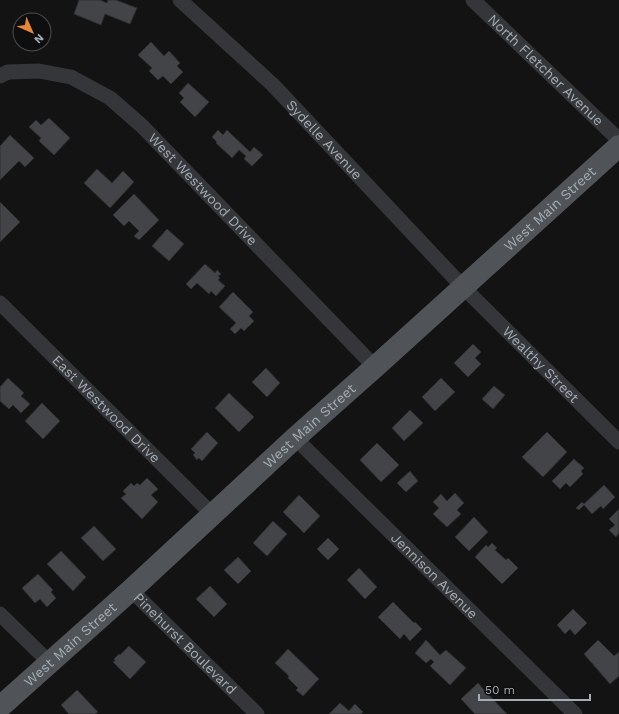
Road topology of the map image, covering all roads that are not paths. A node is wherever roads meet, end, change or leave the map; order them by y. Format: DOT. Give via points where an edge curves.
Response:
graph roads {
  1 [pos="180,0"];
  2 [pos="473,0"];
  3 [pos="0,76"];
  4 [pos="619,140"];
  5 [pos="619,146"];
  6 [pos="463,287"];
  7 [pos="0,303"];
  8 [pos="375,367"];
  9 [pos="294,438"];
  10 [pos="619,442"];
  11 [pos="213,515"];
  12 [pos="131,590"];
  13 [pos="0,614"];
  14 [pos="50,663"];
  15 [pos="0,707"];
  16 [pos="257,714"];
  17 [pos="576,714"];
  1 -- 6 [label="street, Sydelle Avenue" via="273,85"];
  2 -- 4 [label="street, North Fletcher Avenue"];
  3 -- 8 [label="street, West Westwood Drive" via="8,72 39,71 72,77 110,98 142,126"];
  5 -- 6 [label="main road, West Main Street"];
  6 -- 8 [label="main road, West Main Street"];
  6 -- 10 [label="street, Wealthy Street"];
  7 -- 11 [label="street, East Westwood Drive"];
  8 -- 9 [label="main road, West Main Street"];
  9 -- 11 [label="main road, West Main Street"];
  9 -- 17 [label="street, Jennison Avenue"];
  11 -- 12 [label="main road, West Main Street"];
  12 -- 14 [label="main road, West Main Street"];
  12 -- 16 [label="street, Pinehurst Boulevard"];
  13 -- 14 [label="street"];
  14 -- 15 [label="main road, West Main Street"];
}
